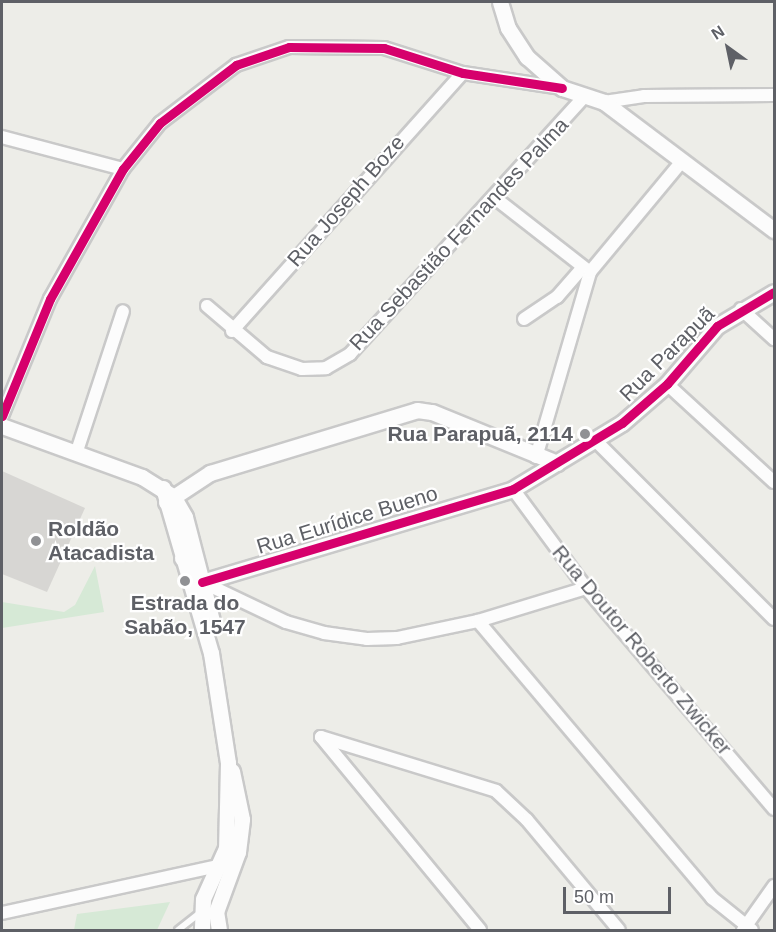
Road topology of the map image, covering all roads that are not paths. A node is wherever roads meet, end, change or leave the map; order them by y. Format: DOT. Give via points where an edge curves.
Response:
graph roads {
  1 [pos="500,2"];
  2 [pos="463,73"];
  3 [pos="562,88"];
  4 [pos="774,95"];
  5 [pos="584,97"];
  6 [pos="604,102"];
  7 [pos="2,137"];
  8 [pos="682,161"];
  9 [pos="123,169"];
  10 [pos="495,198"];
  11 [pos="774,230"];
  12 [pos="586,270"];
  13 [pos="774,292"];
  14 [pos="207,306"];
  15 [pos="741,309"];
  16 [pos="123,311"];
  17 [pos="524,319"];
  18 [pos="232,331"];
  19 [pos="774,339"];
  20 [pos="668,384"];
  21 [pos="2,416"];
  22 [pos="2,426"];
  23 [pos="595,440"];
  24 [pos="77,451"];
  25 [pos="536,457"];
  26 [pos="557,463"];
  27 [pos="774,482"];
  28 [pos="507,491"];
  29 [pos="167,495"];
  30 [pos="182,558"];
  31 [pos="202,582"];
  32 [pos="586,588"];
  33 [pos="774,619"];
  34 [pos="478,621"];
  35 [pos="212,653"];
  36 [pos="228,763"];
  37 [pos="774,809"];
  38 [pos="234,860"];
  39 [pos="216,868"];
  40 [pos="774,886"];
  41 [pos="202,911"];
  42 [pos="2,913"];
  43 [pos="747,929"];
  44 [pos="178,930"];
  45 [pos="202,930"];
  46 [pos="219,930"];
  47 [pos="480,930"];
  48 [pos="620,930"];
  1 -- 3 [label="street" via="508,28 527,57"];
  2 -- 3 [label="street"];
  2 -- 9 [label="street" via="384,48 289,47 236,65 195,93 160,123"];
  2 -- 18 [label="street, Rua Joseph Boze"];
  3 -- 5 [label="street"];
  4 -- 6 [label="street" via="644,96"];
  5 -- 6 [label="street"];
  5 -- 10 [label="street, Rua Sebastião Fernandes Palma"];
  6 -- 8 [label="street"];
  7 -- 9 [label="street"];
  8 -- 11 [label="street"];
  8 -- 12 [label="street"];
  9 -- 21 [label="street" via="50,299"];
  10 -- 12 [label="street"];
  10 -- 18 [label="street, Rua Sebastião Fernandes Palma" via="350,354 326,368 303,369 267,357"];
  12 -- 17 [label="street" via="558,297"];
  12 -- 25 [label="street"];
  13 -- 15 [label="street, Rua Parapuã"];
  14 -- 18 [label="street, Rua Sebastião Fernandes Palma"];
  15 -- 19 [label="street"];
  15 -- 20 [label="street, Rua Parapuã" via="698,346"];
  16 -- 24 [label="street"];
  20 -- 23 [label="street, Rua Parapuã"];
  20 -- 27 [label="street"];
  22 -- 24 [label="street"];
  23 -- 26 [label="street, Rua Parapuã"];
  23 -- 33 [label="street"];
  24 -- 29 [label="street"];
  25 -- 26 [label="street"];
  25 -- 28 [label="street, Rua Eurídice Bueno" via="525,475"];
  25 -- 29 [label="street" via="432,412 417,411 210,472"];
  26 -- 28 [label="street, Rua Eurídice Bueno"];
  28 -- 31 [label="street, Rua Eurídice Bueno"];
  28 -- 32 [label="street, Rua Doutor Roberto Zwicker"];
  29 -- 30 [label="street"];
  29 -- 31 [label="street" via="185,517"];
  30 -- 31 [label="street"];
  30 -- 35 [label="street"];
  31 -- 34 [label="street" via="235,600 324,633 397,638"];
  31 -- 35 [label="street" via="213,629"];
  32 -- 34 [label="street"];
  32 -- 37 [label="street, Rua Doutor Roberto Zwicker"];
  34 -- 43 [label="street" via="712,898"];
  35 -- 36 [label="street"];
  36 -- 38 [label="street" via="242,816"];
  36 -- 39 [label="street" via="226,849"];
  38 -- 39 [label="street"];
  38 -- 46 [label="street" via="216,912"];
  39 -- 41 [label="street"];
  39 -- 42 [label="street"];
  40 -- 43 [label="street"];
  41 -- 44 [label="lane"];
  41 -- 45 [label="street"];
  47 -- 48 [label="street" via="321,737 496,791 527,820"];
}
